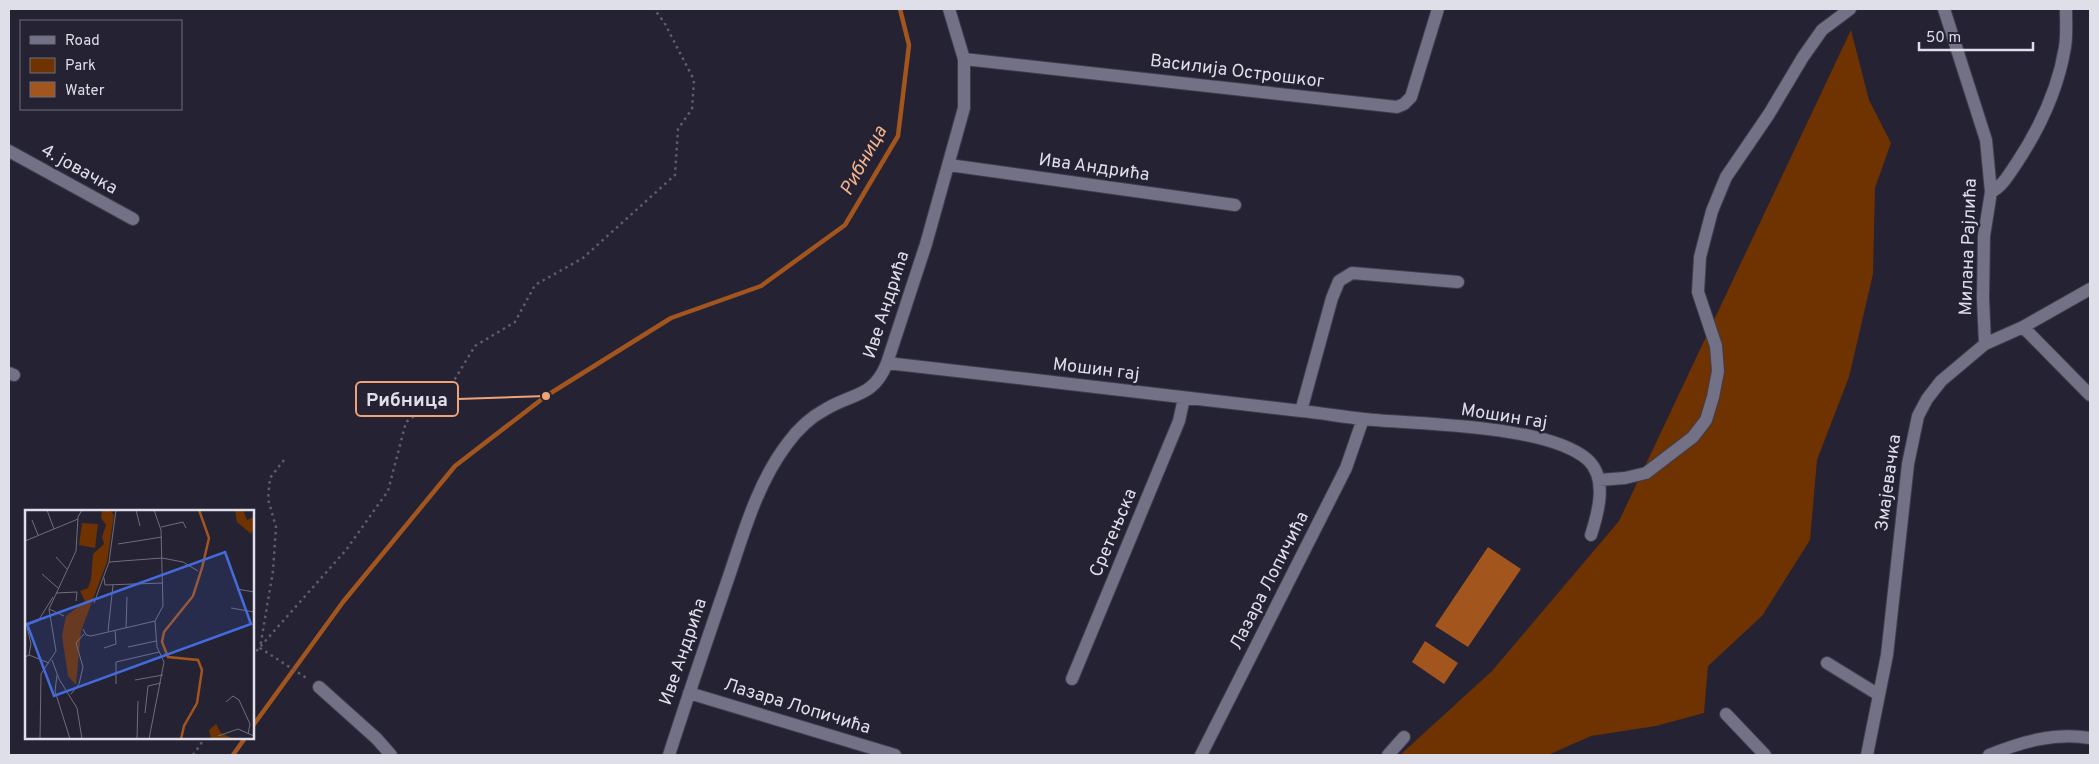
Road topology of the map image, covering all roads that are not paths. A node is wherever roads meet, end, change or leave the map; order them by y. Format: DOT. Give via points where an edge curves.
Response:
graph roads {
  1 [pos="949,9"];
  2 [pos="1438,9"];
  3 [pos="1850,9"];
  4 [pos="1944,9"];
  5 [pos="2066,9"];
  6 [pos="964,59"];
  7 [pos="9,151"];
  8 [pos="949,165"];
  9 [pos="1991,192"];
  10 [pos="1235,205"];
  11 [pos="133,219"];
  12 [pos="1458,282"];
  13 [pos="2090,290"];
  14 [pos="2023,327"];
  15 [pos="1985,344"];
  16 [pos="887,363"];
  17 [pos="2090,395"];
  18 [pos="1184,398"];
  19 [pos="1301,410"];
  20 [pos="1363,419"];
  21 [pos="1599,480"];
  22 [pos="1592,535"];
  23 [pos="1827,663"];
  24 [pos="1072,679"];
  25 [pos="319,687"];
  26 [pos="689,693"];
  27 [pos="1879,695"];
  28 [pos="1726,714"];
  29 [pos="1404,737"];
  30 [pos="2090,738"];
  31 [pos="391,755"];
  32 [pos="669,755"];
  33 [pos="895,755"];
  34 [pos="1201,755"];
  35 [pos="1388,755"];
  36 [pos="1765,755"];
  37 [pos="1868,755"];
  38 [pos="1989,755"];
  1 -- 6 [label="street, Иве Андрића"];
  2 -- 6 [label="street, Василија Острошког" via="1411,97 1397,107"];
  3 -- 21 [label="street" via="1822,30 1803,57 1726,177 1712,211 1700,256 1698,292 1716,346 1718,371 1706,420 1693,437 1646,473"];
  4 -- 9 [label="street, Милана Рајлића" via="1986,140"];
  5 -- 9 [label="street" via="2065,46 2057,83 2047,108 2016,163 1998,189"];
  6 -- 8 [label="street, Иве Андрића" via="964,108"];
  7 -- 11 [label="street, 4. јовачка"];
  8 -- 10 [label="street, Ива Андрића"];
  8 -- 16 [label="street, Иве Андрића"];
  9 -- 15 [label="street, Милана Рајлића" via="1984,236"];
  12 -- 19 [label="street" via="1352,273 1339,281"];
  13 -- 14 [label="street, Змајевачка"];
  14 -- 15 [label="street, Змајевачка"];
  14 -- 17 [label="street"];
  15 -- 27 [label="street, Змајевачка" via="1941,381 1926,399 1918,416 1908,464 1887,655"];
  16 -- 18 [label="street, Мошин гај"];
  16 -- 26 [label="street, Иве Андрића" via="879,381 809,420 787,442 767,474 748,518"];
  18 -- 19 [label="street, Мошин гај"];
  18 -- 24 [label="street, Сретењска" via="1179,421"];
  19 -- 20 [label="street, Мошин гај"];
  20 -- 21 [label="street, Мошин гај" via="1492,430 1537,438 1568,447 1589,461"];
  20 -- 34 [label="street, Лазара Лопичића" via="1346,468"];
  21 -- 22 [label="street" via="1599,510"];
  23 -- 27 [label="street"];
  25 -- 31 [label="street"];
  26 -- 32 [label="street, Иве Андрића"];
  26 -- 33 [label="street, Лазара Лопичића"];
  27 -- 37 [label="street, Змајевачка"];
  28 -- 36 [label="street"];
  29 -- 35 [label="street"];
  30 -- 38 [label="street" via="2063,735 2014,745"];
}
